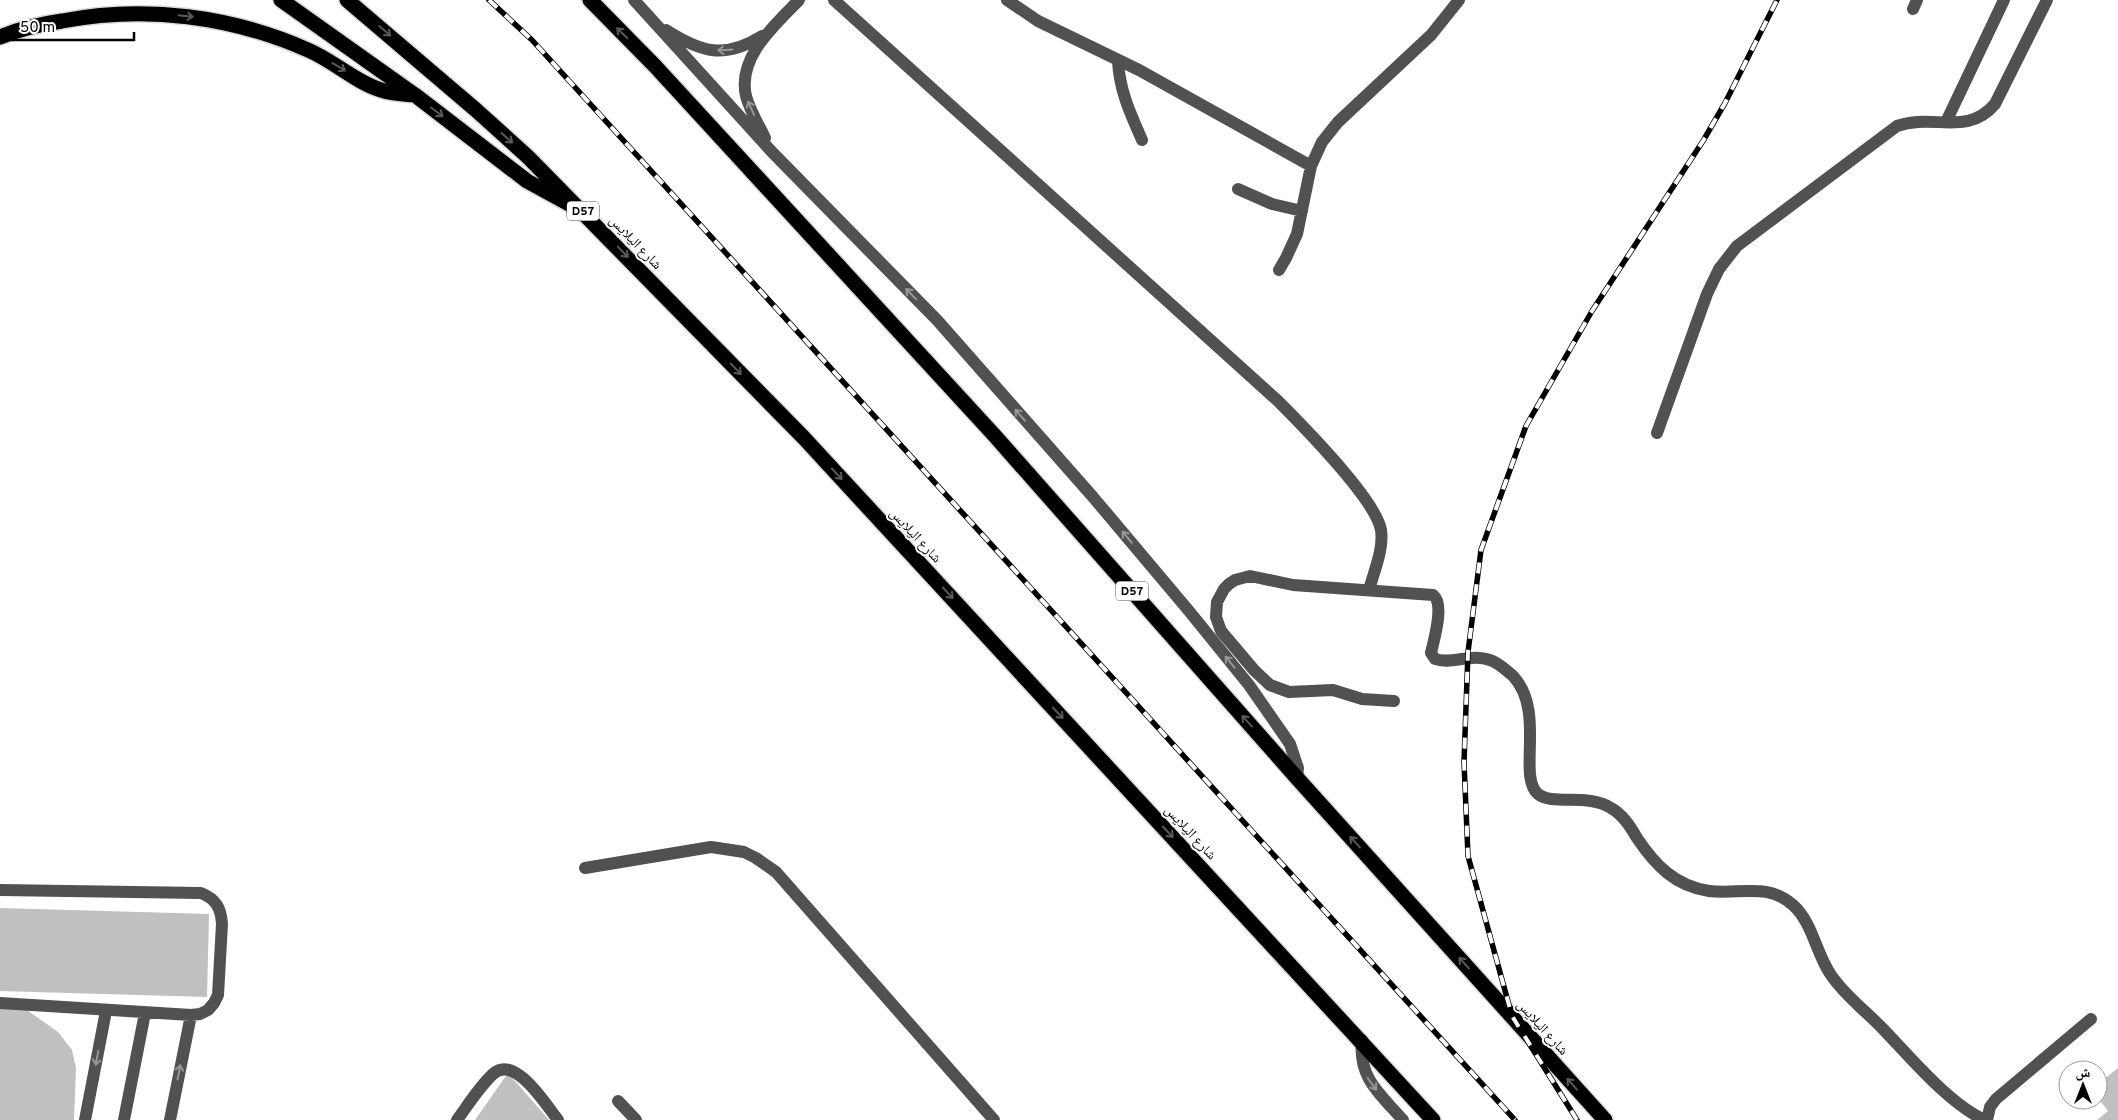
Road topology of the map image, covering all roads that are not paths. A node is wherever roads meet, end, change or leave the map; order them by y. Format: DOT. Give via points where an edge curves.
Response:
graph roads {
  1 [pos="281,0"];
  2 [pos="348,0"];
  3 [pos="590,0"];
  4 [pos="634,0"];
  5 [pos="799,0"];
  6 [pos="834,0"];
  7 [pos="1007,0"];
  8 [pos="1459,0"];
  9 [pos="2004,0"];
  10 [pos="2047,0"];
  11 [pos="650,20"];
  12 [pos="769,32"];
  13 [pos="0,37"];
  14 [pos="1118,60"];
  15 [pos="415,96"];
  16 [pos="1946,122"];
  17 [pos="1142,140"];
  18 [pos="772,152"];
  19 [pos="1311,166"];
  20 [pos="1238,189"];
  21 [pos="1302,211"];
  22 [pos="584,212"];
  23 [pos="1279,270"];
  24 [pos="1658,433"];
  25 [pos="1369,590"];
  26 [pos="1394,701"];
  27 [pos="1298,778"];
  28 [pos="586,868"];
  29 [pos="0,890"];
  30 [pos="0,1003"];
  31 [pos="106,1010"];
  32 [pos="145,1013"];
  33 [pos="191,1015"];
  34 [pos="2091,1020"];
  35 [pos="1362,1040"];
  36 [pos="618,1101"];
  37 [pos="85,1120"];
  38 [pos="124,1120"];
  39 [pos="170,1120"];
  40 [pos="457,1120"];
  41 [pos="558,1120"];
  42 [pos="636,1120"];
  43 [pos="994,1120"];
  44 [pos="1403,1120"];
  45 [pos="1433,1120"];
  46 [pos="1605,1120"];
  47 [pos="1986,1120"];
  1 -- 15 [label="highway"];
  2 -- 22 [label="highway, شارع اليلايس / D57, one-way" via="476,110"];
  27 -- 3 [label="highway, شارع اليلايس / D57, one-way" via="995,436 655,66"];
  4 -- 11 [label="street"];
  5 -- 12 [label="street"];
  6 -- 25 [label="street" via="1278,401 1316,440 1379,522 1382,540"];
  7 -- 14 [label="street" via="1062,34"];
  8 -- 19 [label="street" via="1431,35 1338,122 1322,142"];
  9 -- 16 [label="street"];
  10 -- 16 [label="street" via="1995,104 1974,121"];
  12 -- 11 [label="street, one-way" via="739,48 708,50 688,44"];
  11 -- 18 [label="street"];
  18 -- 12 [label="street, one-way" via="750,106 745,87 751,57"];
  13 -- 15 [label="highway, one-way" via="42,24 100,15 159,13 198,17 274,36 311,50 376,88"];
  14 -- 17 [label="street" via="1124,100"];
  14 -- 19 [label="street"];
  15 -- 22 [label="highway, one-way" via="527,181"];
  16 -- 24 [label="street" via="1915,121 1888,131 1737,246 1719,268 1710,288"];
  27 -- 18 [label="street, one-way" via="1290,744 1249,685 1189,611 937,320"];
  19 -- 21 [label="street"];
  20 -- 21 [label="street" via="1272,204"];
  21 -- 23 [label="street" via="1292,246"];
  22 -- 35 [label="highway, شارع اليلايس / D57, one-way" via="804,438"];
  25 -- 26 [label="street" via="1242,577 1224,589 1217,602 1216,617 1221,631 1239,653 1278,689 1300,693 1333,690 1362,699"];
  25 -- 47 [label="street" via="1433,595 1439,607 1431,653 1435,659 1486,659 1500,665 1515,679 1529,710 1530,781 1537,793 1550,799 1587,799 1609,807 1627,822 1656,864 1685,884 1709,891 1768,891 1786,899 1802,914 1821,958 1840,988 1932,1080 1971,1113"];
  46 -- 27 [label="highway, شارع اليلايس / D57, one-way"];
  28 -- 43 [label="street" via="711,847 734,849 761,861 776,872"];
  29 -- 33 [label="street" via="191,892 211,897 222,914 219,987 208,1010"];
  30 -- 31 [label="street"];
  31 -- 32 [label="street"];
  31 -- 37 [label="street, one-way"];
  32 -- 33 [label="street"];
  32 -- 38 [label="street"];
  39 -- 33 [label="street, one-way"];
  34 -- 47 [label="street" via="1996,1099"];
  35 -- 44 [label="street, one-way" via="1362,1062 1368,1081"];
  35 -- 45 [label="highway, شارع اليلايس / D57"];
  36 -- 42 [label="street"];
  40 -- 41 [label="street" via="494,1073 505,1069 517,1072"];
}
